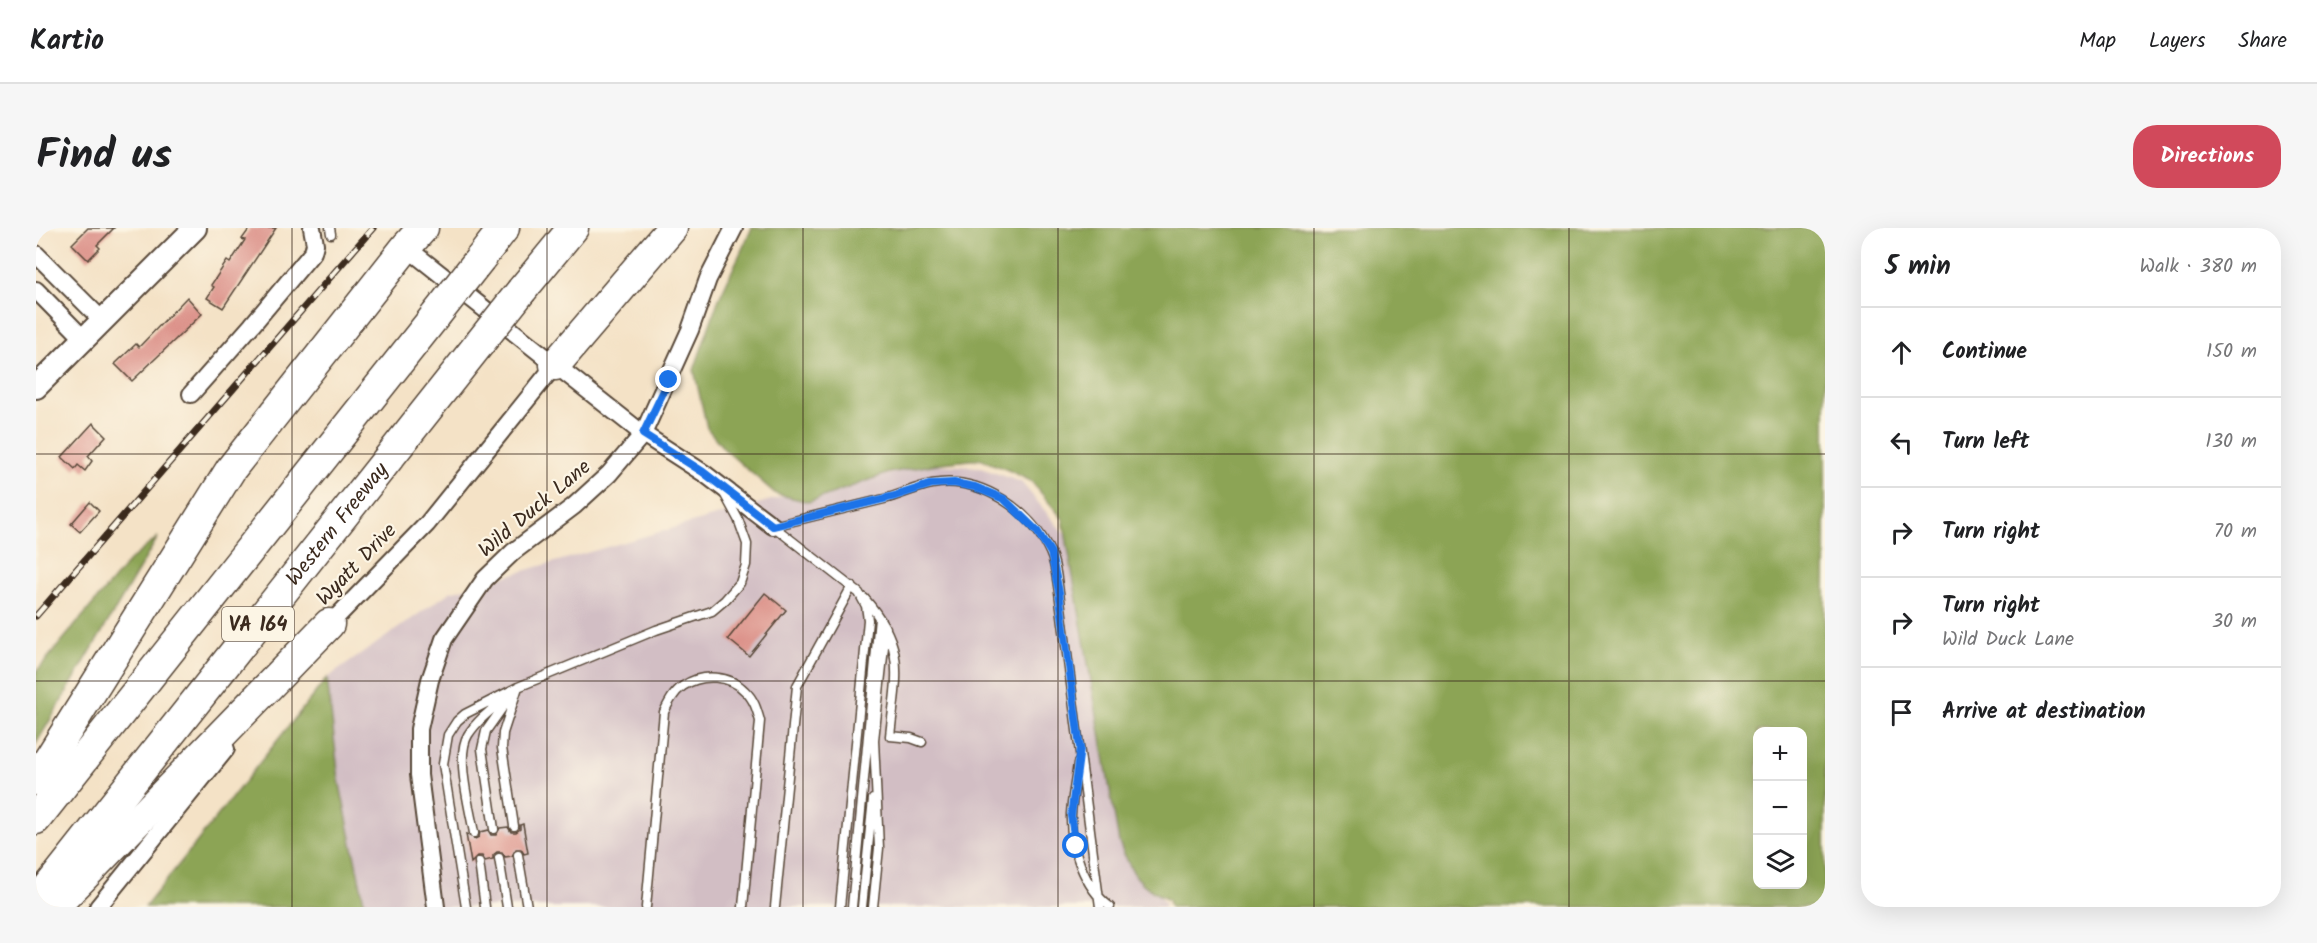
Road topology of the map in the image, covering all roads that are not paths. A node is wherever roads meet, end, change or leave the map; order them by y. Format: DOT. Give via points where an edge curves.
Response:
graph roads {
  1 [pos="195,228"];
  2 [pos="312,228"];
  3 [pos="504,228"];
  4 [pos="573,228"];
  5 [pos="672,228"];
  6 [pos="734,228"];
  7 [pos="414,237"];
  8 [pos="36,254"];
  9 [pos="36,290"];
  10 [pos="102,320"];
  11 [pos="84,339"];
  12 [pos="555,365"];
  13 [pos="36,387"];
  14 [pos="191,394"];
  15 [pos="643,434"];
  16 [pos="719,484"];
  17 [pos="773,526"];
  18 [pos="852,586"];
  19 [pos="860,593"];
  20 [pos="879,618"];
  21 [pos="329,624"];
  22 [pos="886,628"];
  23 [pos="518,687"];
  24 [pos="922,742"];
  25 [pos="1080,748"];
  26 [pos="875,768"];
  27 [pos="36,780"];
  28 [pos="36,819"];
  29 [pos="514,826"];
  30 [pos="494,829"];
  31 [pos="474,833"];
  32 [pos="518,855"];
  33 [pos="499,858"];
  34 [pos="478,862"];
  35 [pos="36,903"];
  36 [pos="1100,903"];
  37 [pos="54,907"];
  38 [pos="98,907"];
  39 [pos="436,907"];
  40 [pos="466,907"];
  41 [pos="486,907"];
  42 [pos="507,907"];
  43 [pos="527,907"];
  44 [pos="646,907"];
  45 [pos="743,907"];
  46 [pos="775,907"];
  47 [pos="840,907"];
  48 [pos="852,907"];
  49 [pos="862,907"];
  50 [pos="873,907"];
  51 [pos="1110,907"];
  1 -- 10 [label="street"];
  2 -- 14 [label="street" via="313,252"];
  3 -- 28 [label="highway, VA 164, bridge"];
  4 -- 35 [label="highway, Western Freeway / VA 164, bridge"];
  5 -- 12 [label="highway"];
  6 -- 15 [label="street, Wild Duck Lane" via="708,279 690,330"];
  7 -- 12 [label="street"];
  7 -- 27 [label="highway" via="231,470"];
  8 -- 10 [label="street"];
  9 -- 11 [label="street"];
  10 -- 11 [label="street"];
  11 -- 13 [label="street"];
  12 -- 15 [label="street"];
  12 -- 21 [label="street, Wyatt Drive" via="427,524"];
  15 -- 16 [label="street"];
  15 -- 39 [label="street, Wild Duck Lane" via="609,474 485,579 444,639 419,729 419,775"];
  16 -- 17 [label="street"];
  16 -- 23 [label="lane" via="747,544 740,583 724,600 712,611"];
  17 -- 18 [label="lane"];
  17 -- 25 [label="lane" via="932,484 975,487 1004,499 1037,531 1051,553"];
  18 -- 19 [label="lane"];
  18 -- 46 [label="lane" via="797,686"];
  19 -- 20 [label="lane"];
  19 -- 47 [label="lane" via="868,620"];
  20 -- 22 [label="lane"];
  20 -- 48 [label="lane"];
  21 -- 37 [label="highway"];
  21 -- 38 [label="street, Wyatt Drive"];
  22 -- 24 [label="lane" via="896,657 890,736"];
  22 -- 26 [label="lane" via="874,740"];
  23 -- 29 [label="lane" via="502,748"];
  23 -- 30 [label="lane" via="483,739"];
  23 -- 31 [label="lane" via="476,725 462,752"];
  23 -- 40 [label="lane" via="465,714 448,735 443,764"];
  25 -- 36 [label="lane"];
  25 -- 36 [label="lane" via="1071,816 1082,871"];
  26 -- 49 [label="lane"];
  26 -- 50 [label="lane" via="879,848"];
  32 -- 43 [label="lane"];
  33 -- 42 [label="lane"];
  34 -- 41 [label="lane"];
  36 -- 51 [label="lane"];
  44 -- 45 [label="lane" via="664,712 671,697 683,686 715,677 746,691 760,721"];
}
